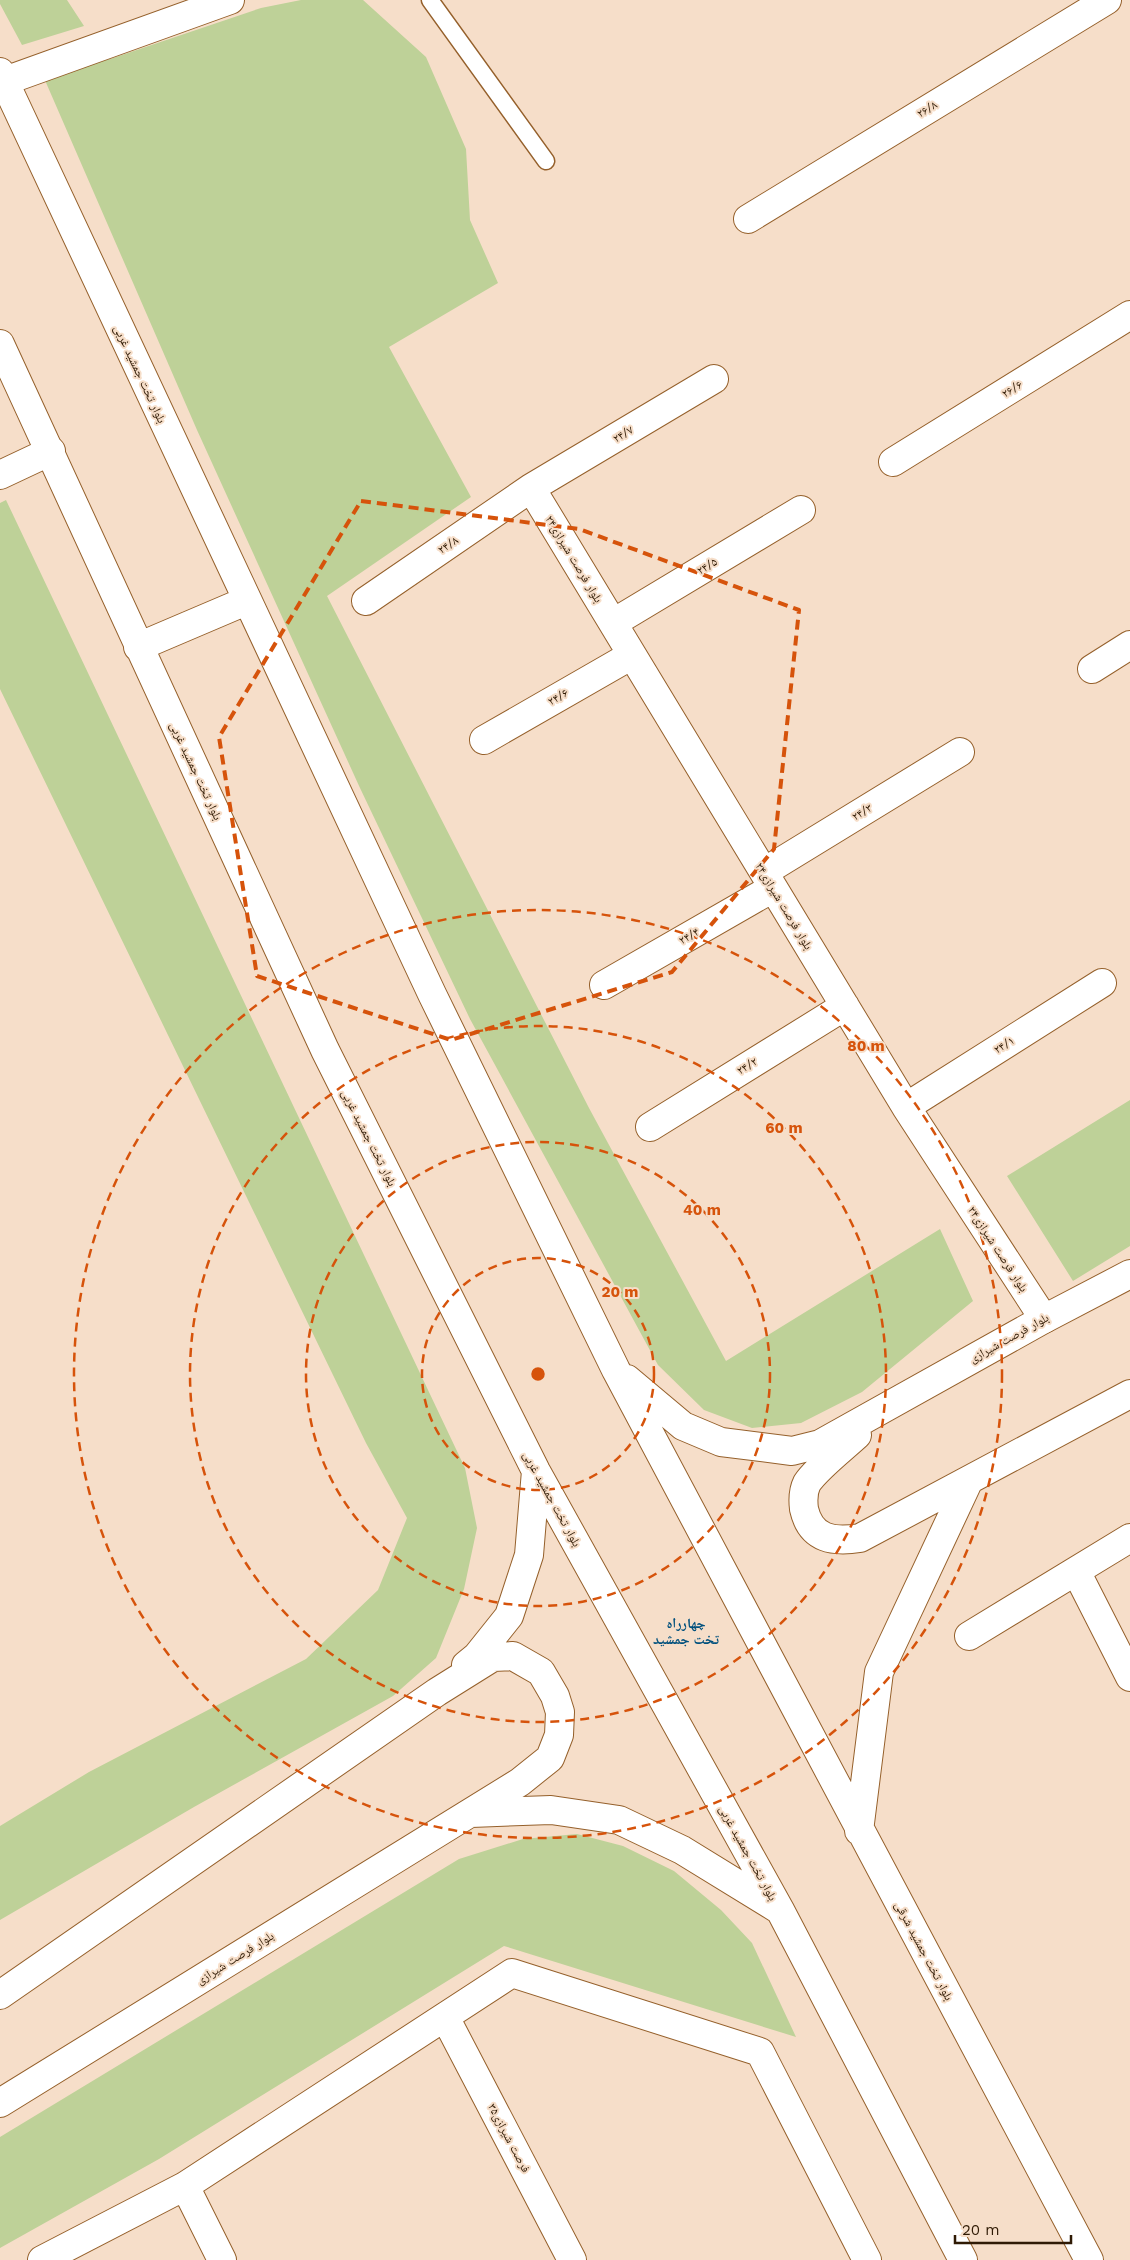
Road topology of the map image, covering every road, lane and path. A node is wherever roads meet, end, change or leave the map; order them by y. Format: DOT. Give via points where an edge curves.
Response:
graph roads {
  1 [pos="230,0"];
  2 [pos="430,0"];
  3 [pos="1107,0"];
  4 [pos="2,77"];
  5 [pos="546,161"];
  6 [pos="748,219"];
  7 [pos="1130,316"];
  8 [pos="0,344"];
  9 [pos="714,379"];
  10 [pos="51,451"];
  11 [pos="894,462"];
  12 [pos="0,476"];
  13 [pos="531,488"];
  14 [pos="801,510"];
  15 [pos="246,601"];
  16 [pos="366,601"];
  17 [pos="614,623"];
  18 [pos="1130,645"];
  19 [pos="138,646"];
  20 [pos="632,655"];
  21 [pos="1092,669"];
  22 [pos="484,740"];
  23 [pos="960,752"];
  24 [pos="768,880"];
  25 [pos="1102,983"];
  26 [pos="604,985"];
  27 [pos="845,1006"];
  28 [pos="906,1107"];
  29 [pos="650,1127"];
  30 [pos="1130,1274"];
  31 [pos="1044,1319"];
  32 [pos="616,1370"];
  33 [pos="1130,1394"];
  34 [pos="889,1404"];
  35 [pos="536,1471"];
  36 [pos="969,1480"];
  37 [pos="1130,1538"];
  38 [pos="1076,1571"];
  39 [pos="969,1636"];
  40 [pos="759,1641"];
  41 [pos="1130,1676"];
  42 [pos="437,1692"];
  43 [pos="469,1813"];
  44 [pos="859,1831"];
  45 [pos="780,1910"];
  46 [pos="0,1995"];
  47 [pos="445,2017"];
  48 [pos="0,2103"];
  49 [pos="185,2186"];
  50 [pos="42,2260"];
  51 [pos="222,2260"];
  52 [pos="572,2260"];
  53 [pos="867,2260"];
  54 [pos="963,2260"];
  55 [pos="1089,2260"];
  1 -- 4 [label="main road"];
  2 -- 5 [label="lane"];
  3 -- 6 [label="main road, ۲۶/۸"];
  4 -- 15 [label="main road, بلوار تخت جمشید غربی"];
  7 -- 11 [label="main road, ۲۶/۶"];
  8 -- 10 [label="main road, بلوار تخت جمشید غربی"];
  9 -- 13 [label="main road, ۲۴/۷"];
  10 -- 12 [label="main road"];
  10 -- 19 [label="main road, بلوار تخت جمشید غربی"];
  13 -- 16 [label="main road, ۲۴/۸"];
  13 -- 17 [label="main road, بلوار فرصت شیرازی۲۴"];
  14 -- 17 [label="main road, ۲۴/۵"];
  15 -- 19 [label="main road"];
  15 -- 32 [label="main road, بلوار تخت جمشید غربی" via="432,994"];
  17 -- 20 [label="main road, بلوار فرصت شیرازی۲۴"];
  18 -- 21 [label="main road"];
  19 -- 35 [label="main road, بلوار تخت جمشید غربی" via="325,1050"];
  20 -- 22 [label="main road, ۲۴/۶"];
  20 -- 24 [label="main road, بلوار فرصت شیرازی۲۴"];
  23 -- 24 [label="main road, ۲۴/۳"];
  24 -- 26 [label="main road, ۲۴/۴"];
  24 -- 27 [label="main road, بلوار فرصت شیرازی۲۴"];
  25 -- 28 [label="main road, ۲۴/۱"];
  27 -- 28 [label="main road, بلوار فرصت شیرازی۲۴"];
  27 -- 29 [label="main road, ۲۴/۲"];
  28 -- 31 [label="main road, بلوار فرصت شیرازی۲۴"];
  30 -- 31 [label="main road, بلوار فرصت شیرازی"];
  31 -- 34 [label="main road, بلوار فرصت شیرازی"];
  32 -- 34 [label="main road" via="683,1426 722,1442 764,1449 792,1451 820,1444"];
  32 -- 40 [label="main road, بلوار تخت جمشید غربی"];
  33 -- 36 [label="main road"];
  34 -- 36 [label="main road" via="807,1484 802,1500 806,1519 818,1534 839,1541 860,1538"];
  35 -- 42 [label="main road" via="529,1555 509,1616 477,1656"];
  35 -- 45 [label="main road, بلوار تخت جمشید غربی"];
  36 -- 44 [label="main road" via="879,1672"];
  37 -- 38 [label="main road"];
  38 -- 39 [label="main road"];
  38 -- 41 [label="main road"];
  40 -- 44 [label="main road, بلوار تخت جمشید شرقی"];
  42 -- 43 [label="main road, بلوار فرصت شیرازی" via="492,1657 513,1656 541,1672 560,1712 559,1736 550,1758 520,1782"];
  42 -- 46 [label="main road"];
  43 -- 45 [label="main road" via="551,1810 619,1820 682,1850"];
  43 -- 48 [label="main road, بلوار فرصت شیرازی"];
  44 -- 55 [label="main road, بلوار تخت جمشید شرقی"];
  45 -- 54 [label="main road"];
  47 -- 49 [label="main road"];
  47 -- 52 [label="main road, فرصت شیرازی۳۵"];
  47 -- 53 [label="main road" via="512,1973 760,2052"];
  49 -- 50 [label="main road"];
  49 -- 51 [label="main road"];
}
